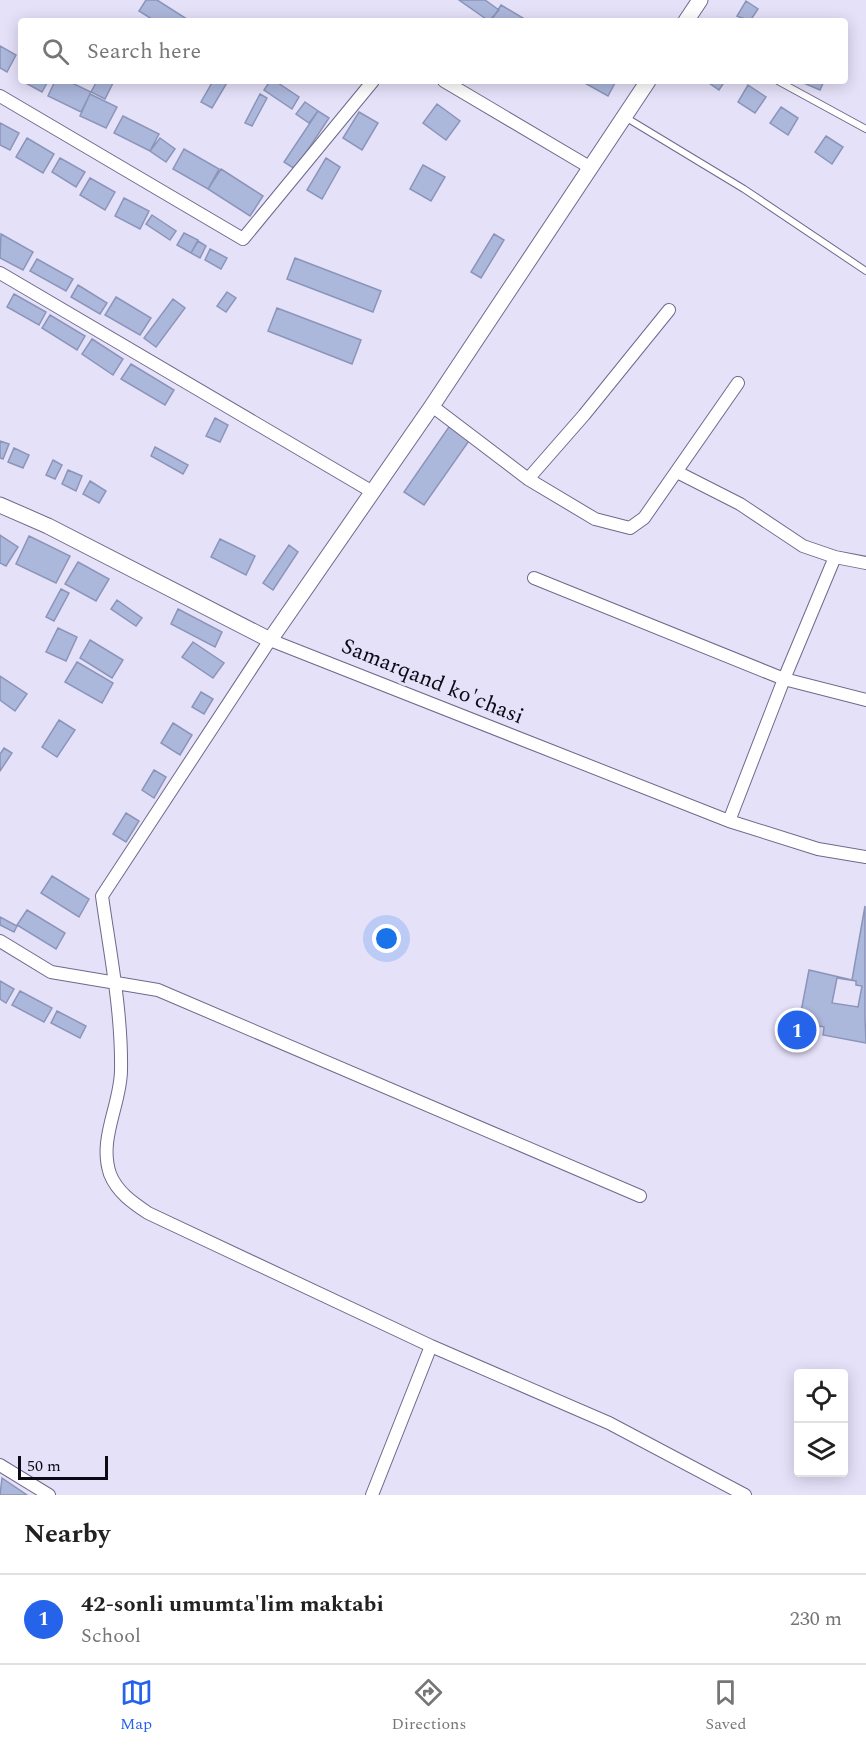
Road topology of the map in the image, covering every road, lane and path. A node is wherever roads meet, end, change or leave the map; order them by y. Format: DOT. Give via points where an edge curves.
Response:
graph roads {
  1 [pos="700,0"];
  2 [pos="688,18"];
  3 [pos="371,84"];
  4 [pos="449,84"];
  5 [pos="646,84"];
  6 [pos="784,84"];
  7 [pos="0,96"];
  8 [pos="625,116"];
  9 [pos="866,129"];
  10 [pos="591,168"];
  11 [pos="866,271"];
  12 [pos="0,273"];
  13 [pos="669,310"];
  14 [pos="738,383"];
  15 [pos="432,406"];
  16 [pos="677,472"];
  17 [pos="528,479"];
  18 [pos="371,491"];
  19 [pos="0,505"];
  20 [pos="835,557"];
  21 [pos="866,563"];
  22 [pos="534,578"];
  23 [pos="270,640"];
  24 [pos="784,679"];
  25 [pos="866,700"];
  26 [pos="729,821"];
  27 [pos="866,857"];
  28 [pos="0,941"];
  29 [pos="114,983"];
  30 [pos="640,1196"];
  31 [pos="431,1346"];
  32 [pos="0,1465"];
  33 [pos="49,1495"];
  34 [pos="372,1495"];
  35 [pos="745,1495"];
  1 -- 2 [label="street"];
  3 -- 7 [label="street" via="243,239"];
  4 -- 10 [label="street"];
  5 -- 8 [label="street"];
  6 -- 9 [label="lane"];
  8 -- 10 [label="street"];
  8 -- 11 [label="lane"];
  10 -- 15 [label="street"];
  12 -- 18 [label="street"];
  13 -- 17 [label="street"];
  14 -- 16 [label="street"];
  15 -- 17 [label="street"];
  15 -- 18 [label="street"];
  16 -- 17 [label="street" via="644,518 630,528 595,519"];
  16 -- 20 [label="street" via="740,504 803,546"];
  18 -- 23 [label="street"];
  19 -- 23 [label="street, Samarqand ko'chasi"];
  20 -- 21 [label="street"];
  20 -- 24 [label="street"];
  22 -- 24 [label="street"];
  23 -- 26 [label="street, Samarqand ko'chasi"];
  23 -- 29 [label="street" via="102,896"];
  24 -- 25 [label="street"];
  24 -- 26 [label="street"];
  26 -- 27 [label="street, Samarqand ko'chasi" via="818,849"];
  28 -- 29 [label="street" via="51,972"];
  29 -- 30 [label="street" via="158,990"];
  29 -- 31 [label="street" via="122,1071 106,1156 111,1176 124,1196 185,1232"];
  31 -- 34 [label="street"];
  31 -- 35 [label="street" via="609,1423"];
  32 -- 33 [label="street"];
}
